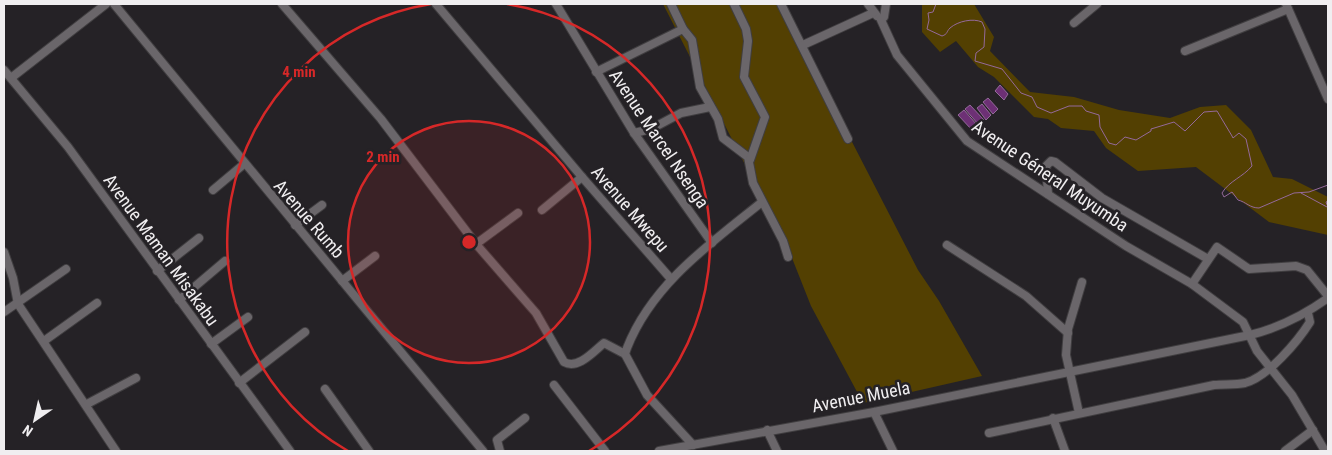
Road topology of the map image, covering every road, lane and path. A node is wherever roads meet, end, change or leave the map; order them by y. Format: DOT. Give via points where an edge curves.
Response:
graph roads {
  1 [pos="106,4"];
  2 [pos="114,4"];
  3 [pos="282,4"];
  4 [pos="436,4"];
  5 [pos="556,4"];
  6 [pos="671,4"];
  7 [pos="734,4"];
  8 [pos="781,4"];
  9 [pos="868,4"];
  10 [pos="886,4"];
  11 [pos="1097,4"];
  12 [pos="1287,6"];
  13 [pos="873,13"];
  14 [pos="881,20"];
  15 [pos="1074,23"];
  16 [pos="683,29"];
  17 [pos="803,45"];
  18 [pos="1185,51"];
  19 [pos="4,70"];
  20 [pos="596,72"];
  21 [pos="11,78"];
  22 [pos="1328,99"];
  23 [pos="710,107"];
  24 [pos="634,134"];
  25 [pos="848,139"];
  26 [pos="750,160"];
  27 [pos="244,164"];
  28 [pos="582,177"];
  29 [pos="213,190"];
  30 [pos="1048,194"];
  31 [pos="762,202"];
  32 [pos="322,206"];
  33 [pos="542,210"];
  34 [pos="518,213"];
  35 [pos="295,224"];
  36 [pos="199,238"];
  37 [pos="712,243"];
  38 [pos="476,244"];
  39 [pos="947,245"];
  40 [pos="4,252"];
  41 [pos="375,256"];
  42 [pos="788,257"];
  43 [pos="1208,259"];
  44 [pos="225,261"];
  45 [pos="66,269"];
  46 [pos="157,271"];
  47 [pos="671,279"];
  48 [pos="342,281"];
  49 [pos="1082,282"];
  50 [pos="1192,284"];
  51 [pos="1328,297"];
  52 [pos="179,300"];
  53 [pos="97,303"];
  54 [pos="18,304"];
  55 [pos="4,312"];
  56 [pos="1308,312"];
  57 [pos="248,317"];
  58 [pos="305,332"];
  59 [pos="1068,334"];
  60 [pos="1250,335"];
  61 [pos="44,341"];
  62 [pos="211,344"];
  63 [pos="625,354"];
  64 [pos="1270,366"];
  65 [pos="1068,371"];
  66 [pos="136,378"];
  67 [pos="239,383"];
  68 [pos="554,385"];
  69 [pos="325,389"];
  70 [pos="87,404"];
  71 [pos="874,412"];
  72 [pos="1079,413"];
  73 [pos="525,418"];
  74 [pos="1053,418"];
  75 [pos="767,430"];
  76 [pos="1313,430"];
  77 [pos="989,433"];
  78 [pos="693,445"];
  79 [pos="684,449"];
  80 [pos="116,451"];
  81 [pos="290,451"];
  82 [pos="369,451"];
  83 [pos="484,451"];
  84 [pos="500,451"];
  85 [pos="605,451"];
  86 [pos="659,451"];
  87 [pos="777,451"];
  88 [pos="893,451"];
  89 [pos="1065,451"];
  90 [pos="1285,451"];
  91 [pos="1325,451"];
  1 -- 21 [label="street"];
  2 -- 27 [label="street, Avenue Rumb"];
  3 -- 38 [label="street" via="380,119"];
  4 -- 28 [label="street, Avenue Mwepu"];
  5 -- 20 [label="street, Avenue Marcel Nsenga"];
  6 -- 16 [label="street"];
  7 -- 26 [label="street" via="748,41 744,77 765,117"];
  8 -- 17 [label="street"];
  9 -- 13 [label="street"];
  10 -- 14 [label="street"];
  11 -- 15 [label="street"];
  12 -- 18 [label="street"];
  12 -- 22 [label="street"];
  13 -- 14 [label="street"];
  13 -- 17 [label="street"];
  14 -- 30 [label="street, Avenue Géneral Muyumba" via="895,54 967,141"];
  16 -- 20 [label="street"];
  16 -- 23 [label="street" via="692,40 697,78"];
  17 -- 25 [label="street"];
  19 -- 21 [label="street, Avenue Maman Misakabu"];
  20 -- 24 [label="street, Avenue Marcel Nsenga"];
  21 -- 46 [label="street, Avenue Maman Misakabu" via="68,147"];
  23 -- 24 [label="street" via="674,116"];
  23 -- 26 [label="street" via="724,138 746,153"];
  24 -- 37 [label="street, Avenue Marcel Nsenga"];
  26 -- 31 [label="street" via="753,183"];
  27 -- 29 [label="street"];
  27 -- 35 [label="street, Avenue Rumb"];
  28 -- 33 [label="street"];
  28 -- 47 [label="street, Avenue Mwepu"];
  30 -- 43 [label="street" via="1046,166 1051,161 1102,198"];
  30 -- 50 [label="street, Avenue Géneral Muyumba" via="1126,246"];
  31 -- 37 [label="street"];
  31 -- 42 [label="street"];
  32 -- 35 [label="street"];
  34 -- 38 [label="street"];
  35 -- 48 [label="street, Avenue Rumb"];
  36 -- 46 [label="street"];
  37 -- 47 [label="street"];
  38 -- 63 [label="street" via="536,313 566,364 583,360 604,343"];
  39 -- 59 [label="street" via="1026,296"];
  40 -- 54 [label="street"];
  41 -- 48 [label="street"];
  43 -- 50 [label="street"];
  43 -- 51 [label="street" via="1217,247 1249,269 1296,266 1313,275"];
  44 -- 52 [label="street"];
  45 -- 54 [label="street"];
  46 -- 52 [label="street, Avenue Maman Misakabu"];
  47 -- 63 [label="street, Avenue Mwepu" via="636,330"];
  48 -- 83 [label="street, Avenue Rumb"];
  49 -- 59 [label="street"];
  50 -- 60 [label="street, Avenue Géneral Muyumba" via="1243,322"];
  51 -- 56 [label="street"];
  52 -- 62 [label="street, Avenue Maman Misakabu"];
  53 -- 61 [label="street"];
  54 -- 55 [label="street"];
  54 -- 61 [label="street"];
  56 -- 60 [label="street" via="1280,326"];
  56 -- 64 [label="street" via="1310,322 1303,333"];
  57 -- 62 [label="street"];
  58 -- 67 [label="street"];
  59 -- 65 [label="street"];
  60 -- 64 [label="street, Avenue Géneral Muyumba"];
  60 -- 65 [label="street, Avenue Muela"];
  61 -- 70 [label="street"];
  62 -- 67 [label="street, Avenue Maman Misakabu"];
  63 -- 78 [label="street" via="648,395"];
  64 -- 72 [label="street" via="1243,384 1214,385"];
  64 -- 76 [label="street, Avenue Géneral Muyumba"];
  65 -- 71 [label="street, Avenue Muela"];
  65 -- 72 [label="street"];
  66 -- 70 [label="street"];
  67 -- 81 [label="street, Avenue Maman Misakabu"];
  68 -- 85 [label="street"];
  69 -- 82 [label="street"];
  70 -- 80 [label="street"];
  71 -- 75 [label="street, Avenue Muela"];
  71 -- 88 [label="street"];
  72 -- 74 [label="street"];
  73 -- 84 [label="street" via="497,440"];
  74 -- 77 [label="street"];
  74 -- 89 [label="street"];
  75 -- 78 [label="street, Avenue Muela"];
  75 -- 87 [label="street"];
  76 -- 90 [label="street"];
  76 -- 91 [label="street, Avenue Géneral Muyumba"];
  78 -- 79 [label="street, Avenue Muela"];
  79 -- 86 [label="street, Avenue Muela"];
}
